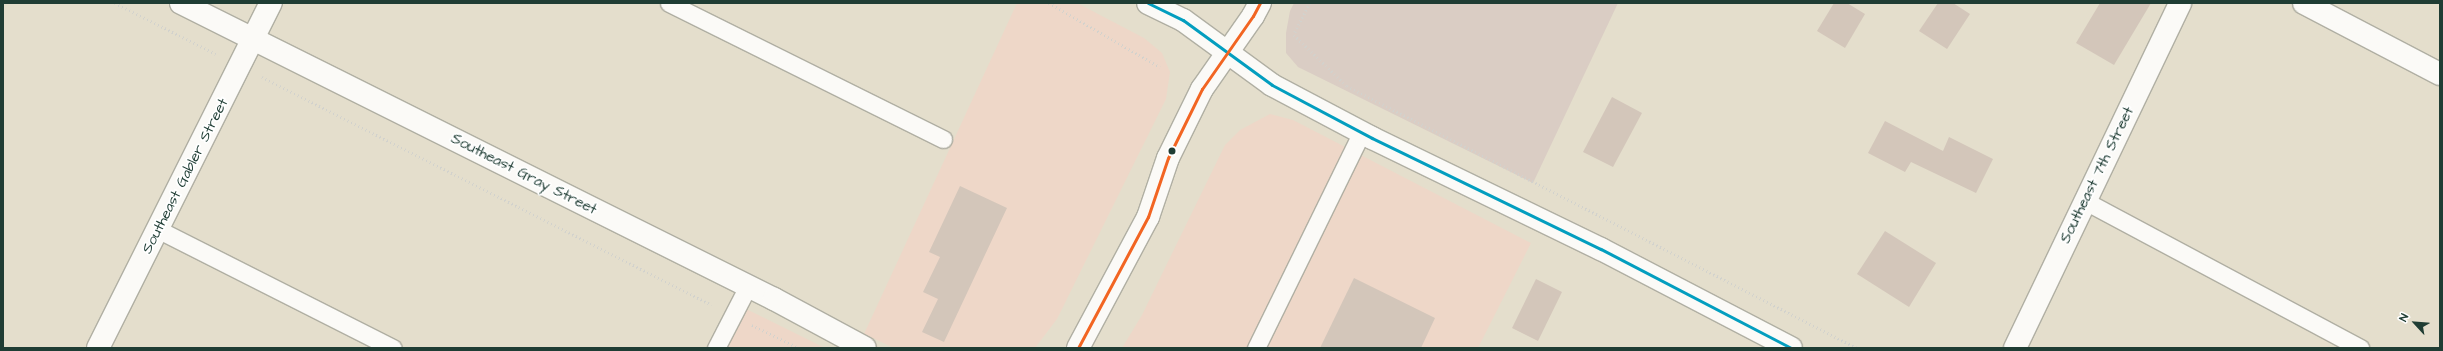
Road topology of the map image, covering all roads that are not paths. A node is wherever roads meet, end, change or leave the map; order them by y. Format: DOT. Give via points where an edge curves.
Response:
graph roads {
  1 [pos="181,3"];
  2 [pos="270,3"];
  3 [pos="669,3"];
  4 [pos="1148,3"];
  5 [pos="1260,3"];
  6 [pos="2180,3"];
  7 [pos="2304,3"];
  8 [pos="254,39"];
  9 [pos="1228,53"];
  10 [pos="2440,74"];
  11 [pos="1362,132"];
  12 [pos="943,139"];
  13 [pos="2085,201"];
  14 [pos="157,229"];
  15 [pos="748,286"];
  16 [pos="98,348"];
  17 [pos="394,348"];
  18 [pos="716,348"];
  19 [pos="864,348"];
  20 [pos="1078,348"];
  21 [pos="1256,348"];
  22 [pos="1791,348"];
  23 [pos="2015,348"];
  24 [pos="2360,348"];
  1 -- 8 [label="street, Southeast Gray Street"];
  2 -- 8 [label="street, Southeast Gabler Street"];
  3 -- 12 [label="lane"];
  4 -- 9 [label="street" via="1183,20"];
  5 -- 9 [label="street"];
  6 -- 13 [label="street, Southeast 7th Street"];
  7 -- 10 [label="street"];
  8 -- 14 [label="street, Southeast Gabler Street"];
  8 -- 15 [label="street, Southeast Gray Street"];
  9 -- 11 [label="street" via="1272,85"];
  9 -- 20 [label="street" via="1202,89 1168,158 1148,217"];
  11 -- 21 [label="lane"];
  11 -- 22 [label="street" via="1601,249"];
  13 -- 23 [label="street, Southeast 7th Street"];
  13 -- 24 [label="lane"];
  14 -- 16 [label="street, Southeast Gabler Street"];
  14 -- 17 [label="lane"];
  15 -- 18 [label="lane"];
  15 -- 19 [label="street, Southeast Gray Street"];
}
